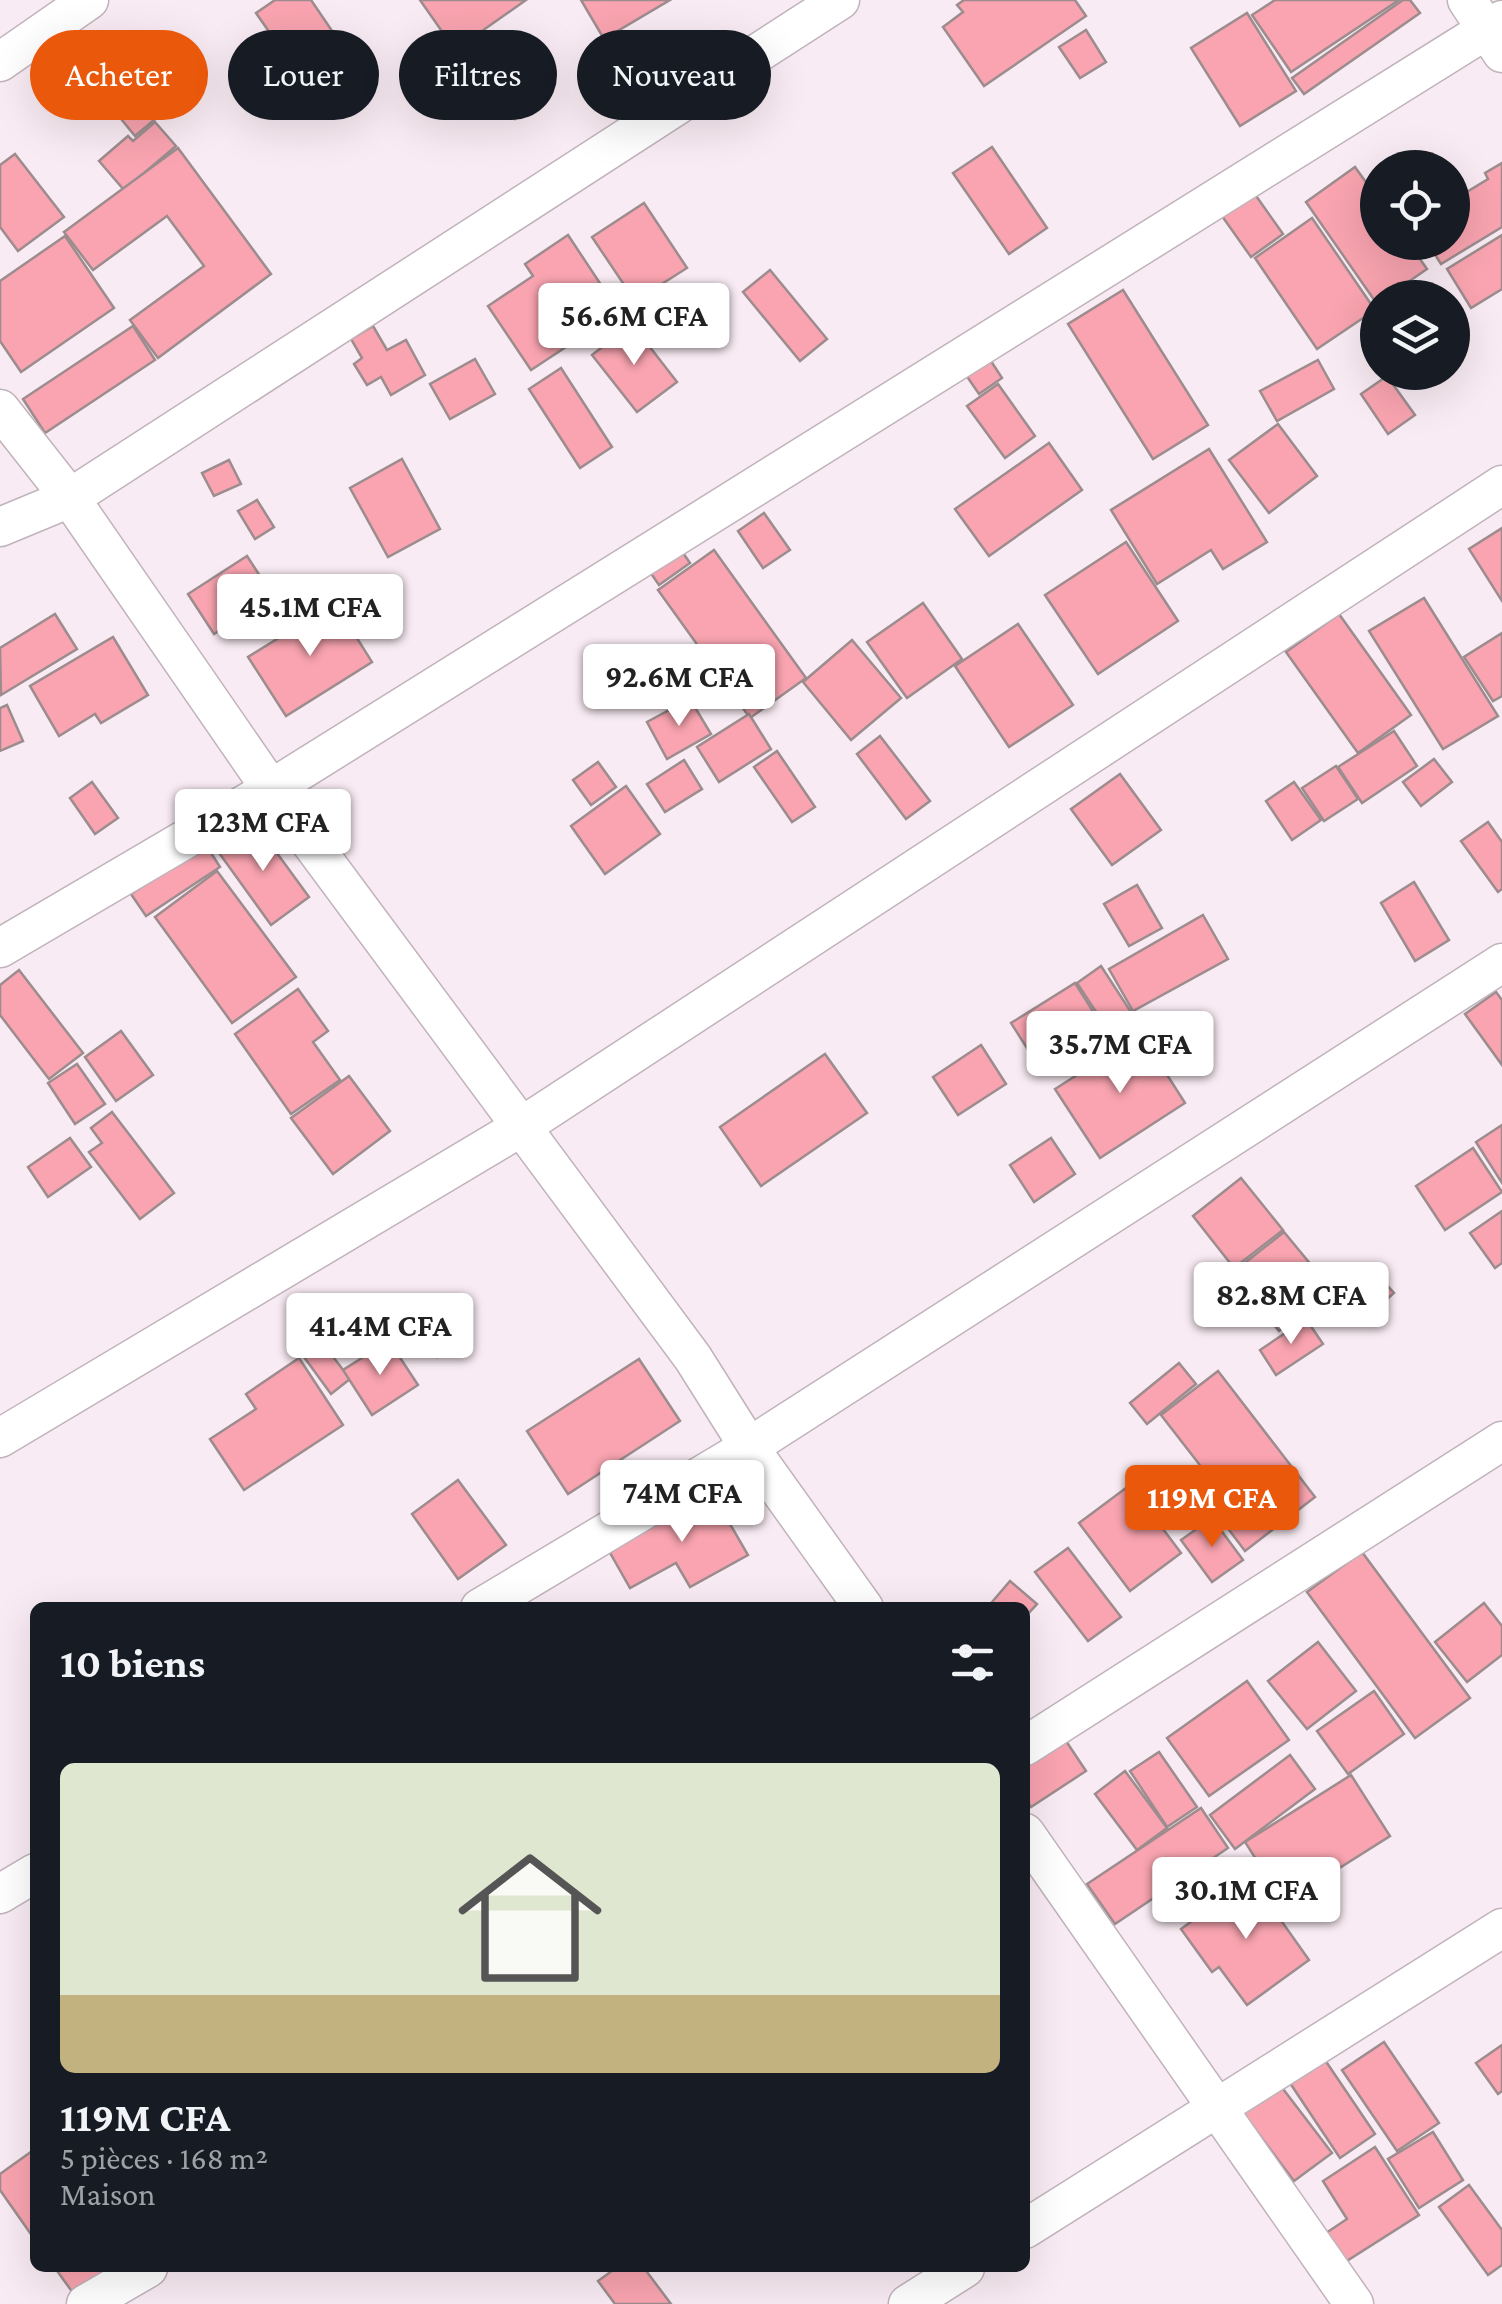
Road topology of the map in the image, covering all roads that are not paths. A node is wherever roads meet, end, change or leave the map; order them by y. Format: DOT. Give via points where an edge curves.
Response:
graph roads {
  1 [pos="89,0"];
  2 [pos="840,0"];
  3 [pos="38,14"];
  4 [pos="1489,26"];
  5 [pos="0,62"];
  6 [pos="0,409"];
  7 [pos="1502,485"];
  8 [pos="70,498"];
  9 [pos="0,527"];
  10 [pos="271,789"];
  11 [pos="0,948"];
  12 [pos="1502,963"];
  13 [pos="522,1127"];
  14 [pos="0,1438"];
  15 [pos="1502,1442"];
  16 [pos="749,1447"];
  17 [pos="490,1602"];
  18 [pos="860,1602"];
  19 [pos="1030,1743"];
  20 [pos="1030,1840"];
  21 [pos="30,1876"];
  22 [pos="0,1894"];
  23 [pos="1502,1928"];
  24 [pos="1216,2106"];
  25 [pos="1030,2226"];
  26 [pos="141,2272"];
  27 [pos="959,2272"];
  28 [pos="86,2304"];
  29 [pos="908,2304"];
  30 [pos="1354,2304"];
  1 -- 3 [label="street"];
  2 -- 8 [label="street"];
  3 -- 5 [label="street"];
  4 -- 10 [label="street"];
  6 -- 8 [label="street"];
  7 -- 13 [label="street"];
  8 -- 9 [label="street"];
  8 -- 10 [label="street"];
  10 -- 11 [label="street"];
  10 -- 13 [label="street"];
  12 -- 16 [label="street"];
  13 -- 14 [label="street"];
  13 -- 16 [label="street" via="692,1358"];
  15 -- 19 [label="street"];
  16 -- 17 [label="street"];
  16 -- 18 [label="street"];
  20 -- 24 [label="street"];
  21 -- 22 [label="street"];
  23 -- 24 [label="street"];
  24 -- 25 [label="street"];
  24 -- 30 [label="street"];
  26 -- 28 [label="street"];
  27 -- 29 [label="street"];
}
